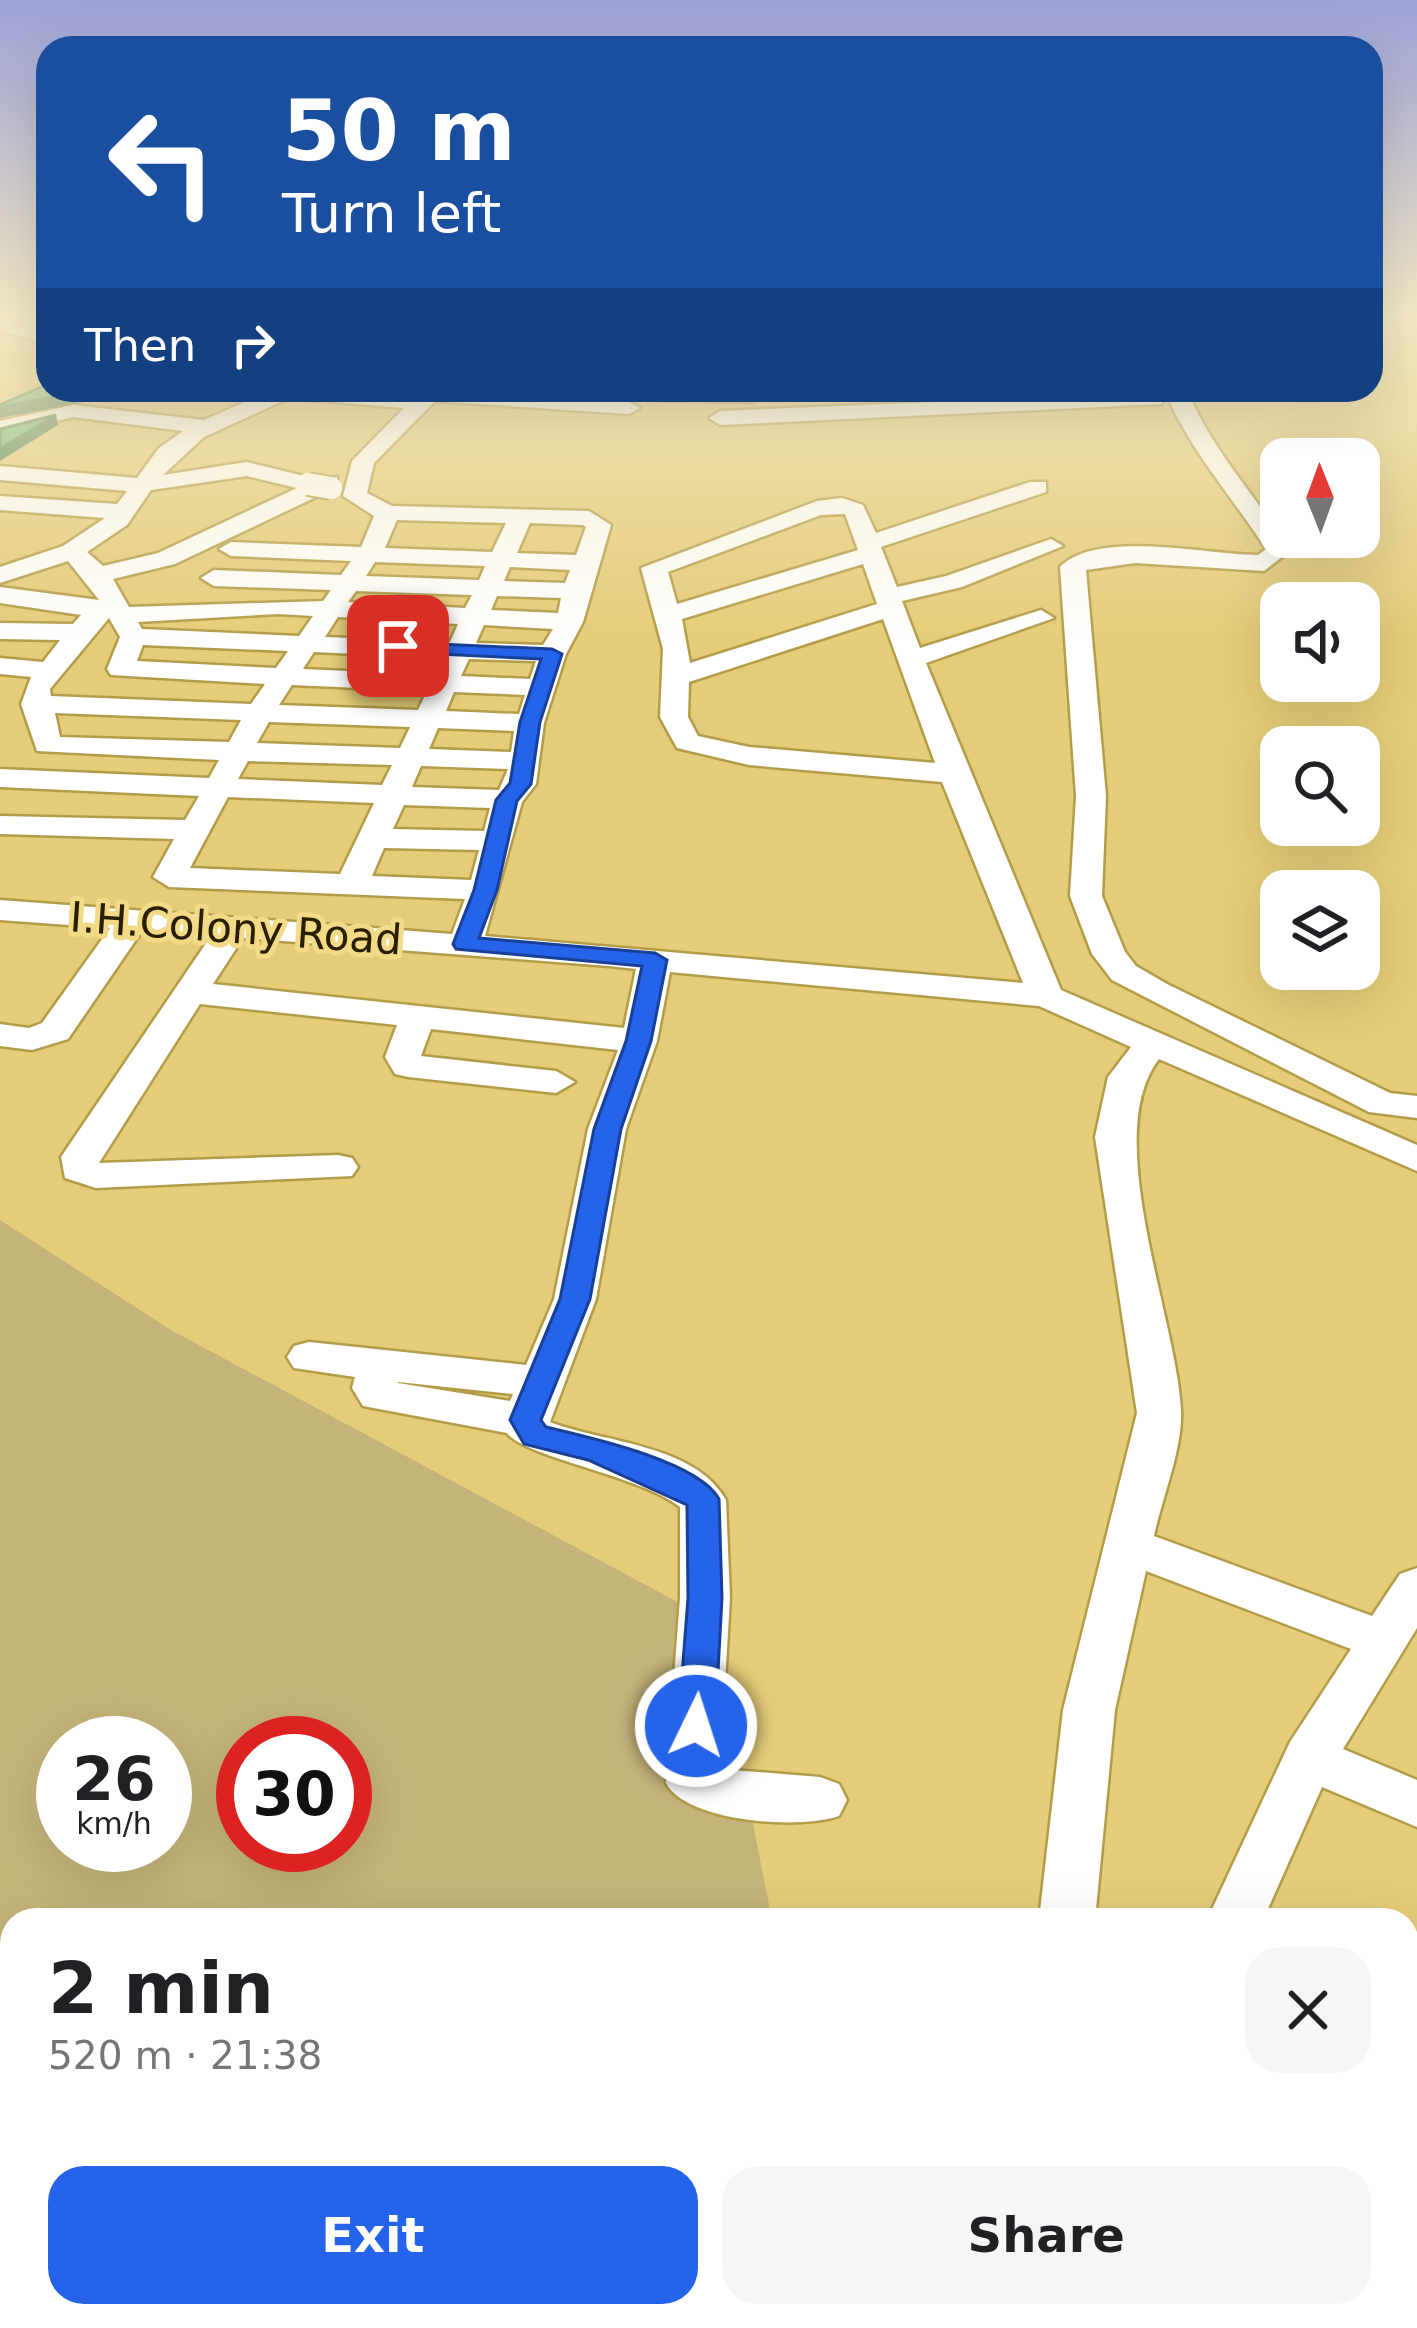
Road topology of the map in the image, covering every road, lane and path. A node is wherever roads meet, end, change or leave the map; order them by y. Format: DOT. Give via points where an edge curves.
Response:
graph roads {
  1 [pos="196,426"];
  2 [pos="210,426"];
  3 [pos="398,426"];
  4 [pos="1189,426"];
  5 [pos="207,427"];
  6 [pos="3,466"];
  7 [pos="342,482"];
  8 [pos="140,485"];
  9 [pos="1038,487"];
  10 [pos="0,502"];
  11 [pos="124,512"];
  12 [pos="0,523"];
  13 [pos="257,531"];
  14 [pos="513,537"];
  15 [pos="371,545"];
  16 [pos="1051,546"];
  17 [pos="871,548"];
  18 [pos="231,549"];
  19 [pos="591,550"];
  20 [pos="69,551"];
  21 [pos="0,554"];
  22 [pos="0,575"];
  23 [pos="98,575"];
  24 [pos="214,578"];
  25 [pos="489,587"];
  26 [pos="575,591"];
  27 [pos="0,595"];
  28 [pos="891,601"];
  29 [pos="332,609"];
  30 [pos="0,612"];
  31 [pos="667,615"];
  32 [pos="479,616"];
  33 [pos="1041,618"];
  34 [pos="107,620"];
  35 [pos="571,622"];
  36 [pos="0,631"];
  37 [pos="312,642"];
  38 [pos="463,650"];
  39 [pos="552,654"];
  40 [pos="912,659"];
  41 [pos="0,666"];
  42 [pos="49,671"];
  43 [pos="285,675"];
  44 [pos="679,676"];
  45 [pos="449,682"];
  46 [pos="545,688"];
  47 [pos="35,704"];
  48 [pos="261,710"];
  49 [pos="429,717"];
  50 [pos="530,722"];
  51 [pos="242,750"];
  52 [pos="412,756"];
  53 [pos="524,761"];
  54 [pos="954,774"];
  55 [pos="0,778"];
  56 [pos="67,782"];
  57 [pos="218,787"];
  58 [pos="394,794"];
  59 [pos="507,800"];
  60 [pos="0,825"];
  61 [pos="33,826"];
  62 [pos="195,830"];
  63 [pos="375,838"];
  64 [pos="496,842"];
  65 [pos="351,886"];
  66 [pos="485,890"];
  67 [pos="0,910"];
  68 [pos="131,922"];
  69 [pos="232,929"];
  70 [pos="465,944"];
  71 [pos="655,960"];
  72 [pos="188,992"];
  73 [pos="1046,997"];
  74 [pos="416,1021"];
  75 [pos="0,1035"];
  76 [pos="638,1041"];
  77 [pos="1154,1041"];
  78 [pos="556,1082"];
  79 [pos="1417,1107"];
  80 [pos="1417,1159"];
  81 [pos="338,1167"];
  82 [pos="309,1357"];
  83 [pos="534,1401"];
  84 [pos="1165,1559"];
  85 [pos="1417,1588"];
  86 [pos="1380,1639"];
  87 [pos="1309,1758"];
  88 [pos="820,1799"];
  89 [pos="1417,1804"];
  90 [pos="1068,1908"];
  91 [pos="1240,1908"];
  1 -- 5 [label="street"];
  2 -- 5 [label="street"];
  3 -- 7 [label="street"];
  4 -- 79 [label="street" via="1279,550 1264,563 1119,556 1073,567 1091,796 1085,880 1096,925 1124,973 1155,991 1382,1104"];
  5 -- 8 [label="street" via="167,453"];
  6 -- 8 [label="street"];
  7 -- 8 [label="street" via="233,469"];
  7 -- 15 [label="street" via="357,499"];
  7 -- 23 [label="street" via="166,559"];
  8 -- 11 [label="street"];
  9 -- 17 [label="street"];
  10 -- 11 [label="street"];
  11 -- 20 [label="street"];
  12 -- 20 [label="street"];
  13 -- 15 [label="street"];
  14 -- 15 [label="street"];
  14 -- 15 [label="street"];
  14 -- 19 [label="street"];
  14 -- 19 [label="street" via="597,520"];
  14 -- 25 [label="street"];
  15 -- 18 [label="street"];
  15 -- 24 [label="street"];
  15 -- 25 [label="street"];
  15 -- 29 [label="street"];
  16 -- 28 [label="street"];
  17 -- 28 [label="street"];
  17 -- 31 [label="street"];
  17 -- 31 [label="street" via="855,510 829,505 666,559 653,576"];
  19 -- 26 [label="street"];
  20 -- 21 [label="street"];
  20 -- 22 [label="street"];
  20 -- 23 [label="street"];
  23 -- 34 [label="street"];
  25 -- 26 [label="street"];
  25 -- 32 [label="street"];
  26 -- 35 [label="street"];
  27 -- 34 [label="street"];
  28 -- 40 [label="street"];
  28 -- 44 [label="street"];
  29 -- 32 [label="street"];
  29 -- 34 [label="street" via="190,607"];
  29 -- 37 [label="street"];
  30 -- 34 [label="street"];
  31 -- 44 [label="street"];
  32 -- 35 [label="street"];
  32 -- 38 [label="street"];
  33 -- 40 [label="street"];
  34 -- 36 [label="street"];
  34 -- 37 [label="street"];
  34 -- 42 [label="street"];
  34 -- 43 [label="street" via="121,669"];
  35 -- 39 [label="street"];
  37 -- 38 [label="street"];
  37 -- 43 [label="street"];
  38 -- 39 [label="street"];
  38 -- 45 [label="street"];
  39 -- 46 [label="street"];
  40 -- 54 [label="street"];
  41 -- 42 [label="street"];
  42 -- 47 [label="street"];
  43 -- 45 [label="street"];
  43 -- 48 [label="street"];
  44 -- 54 [label="street" via="674,717 687,742 749,756"];
  45 -- 46 [label="street"];
  45 -- 49 [label="street"];
  46 -- 50 [label="street"];
  47 -- 48 [label="street"];
  47 -- 51 [label="street" via="47,745"];
  48 -- 49 [label="street"];
  48 -- 51 [label="street"];
  49 -- 50 [label="street"];
  49 -- 52 [label="street"];
  50 -- 53 [label="street"];
  51 -- 52 [label="street"];
  51 -- 57 [label="street"];
  52 -- 53 [label="street"];
  52 -- 58 [label="street"];
  53 -- 59 [label="street"];
  54 -- 73 [label="street"];
  55 -- 56 [label="street"];
  56 -- 57 [label="street"];
  56 -- 61 [label="street"];
  57 -- 58 [label="street"];
  57 -- 62 [label="street"];
  58 -- 59 [label="street"];
  58 -- 63 [label="street"];
  59 -- 64 [label="street"];
  60 -- 61 [label="street"];
  61 -- 62 [label="street"];
  62 -- 65 [label="street" via="169,877"];
  63 -- 64 [label="street"];
  63 -- 65 [label="street"];
  64 -- 66 [label="street"];
  65 -- 66 [label="street"];
  66 -- 70 [label="street"];
  67 -- 68 [label="street, I.H.Colony Road"];
  68 -- 69 [label="street, I.H.Colony Road"];
  68 -- 75 [label="street" via="55,1031 32,1039"];
  69 -- 70 [label="street, I.H.Colony Road"];
  69 -- 72 [label="street"];
  70 -- 71 [label="street, I.H.Colony Road"];
  71 -- 73 [label="street, I.H.Colony Road"];
  71 -- 76 [label="street"];
  72 -- 74 [label="street"];
  72 -- 81 [label="street" via="79,1169 96,1176"];
  73 -- 77 [label="street, I.H.Colony Road"];
  74 -- 76 [label="street"];
  74 -- 78 [label="street" via="403,1057 408,1066"];
  76 -- 83 [label="street" via="607,1129 575,1299"];
  77 -- 80 [label="street, I.H.Colony Road"];
  77 -- 84 [label="street" via="1126,1077 1114,1137 1159,1413"];
  82 -- 83 [label="street" via="382,1365 379,1395"];
  83 -- 88 [label="street" via="535,1436 595,1450 703,1499 693,1783"];
  84 -- 86 [label="street"];
  84 -- 90 [label="street" via="1089,1710"];
  85 -- 86 [label="street"];
  86 -- 87 [label="street"];
  87 -- 89 [label="street"];
  87 -- 91 [label="street"];
}
